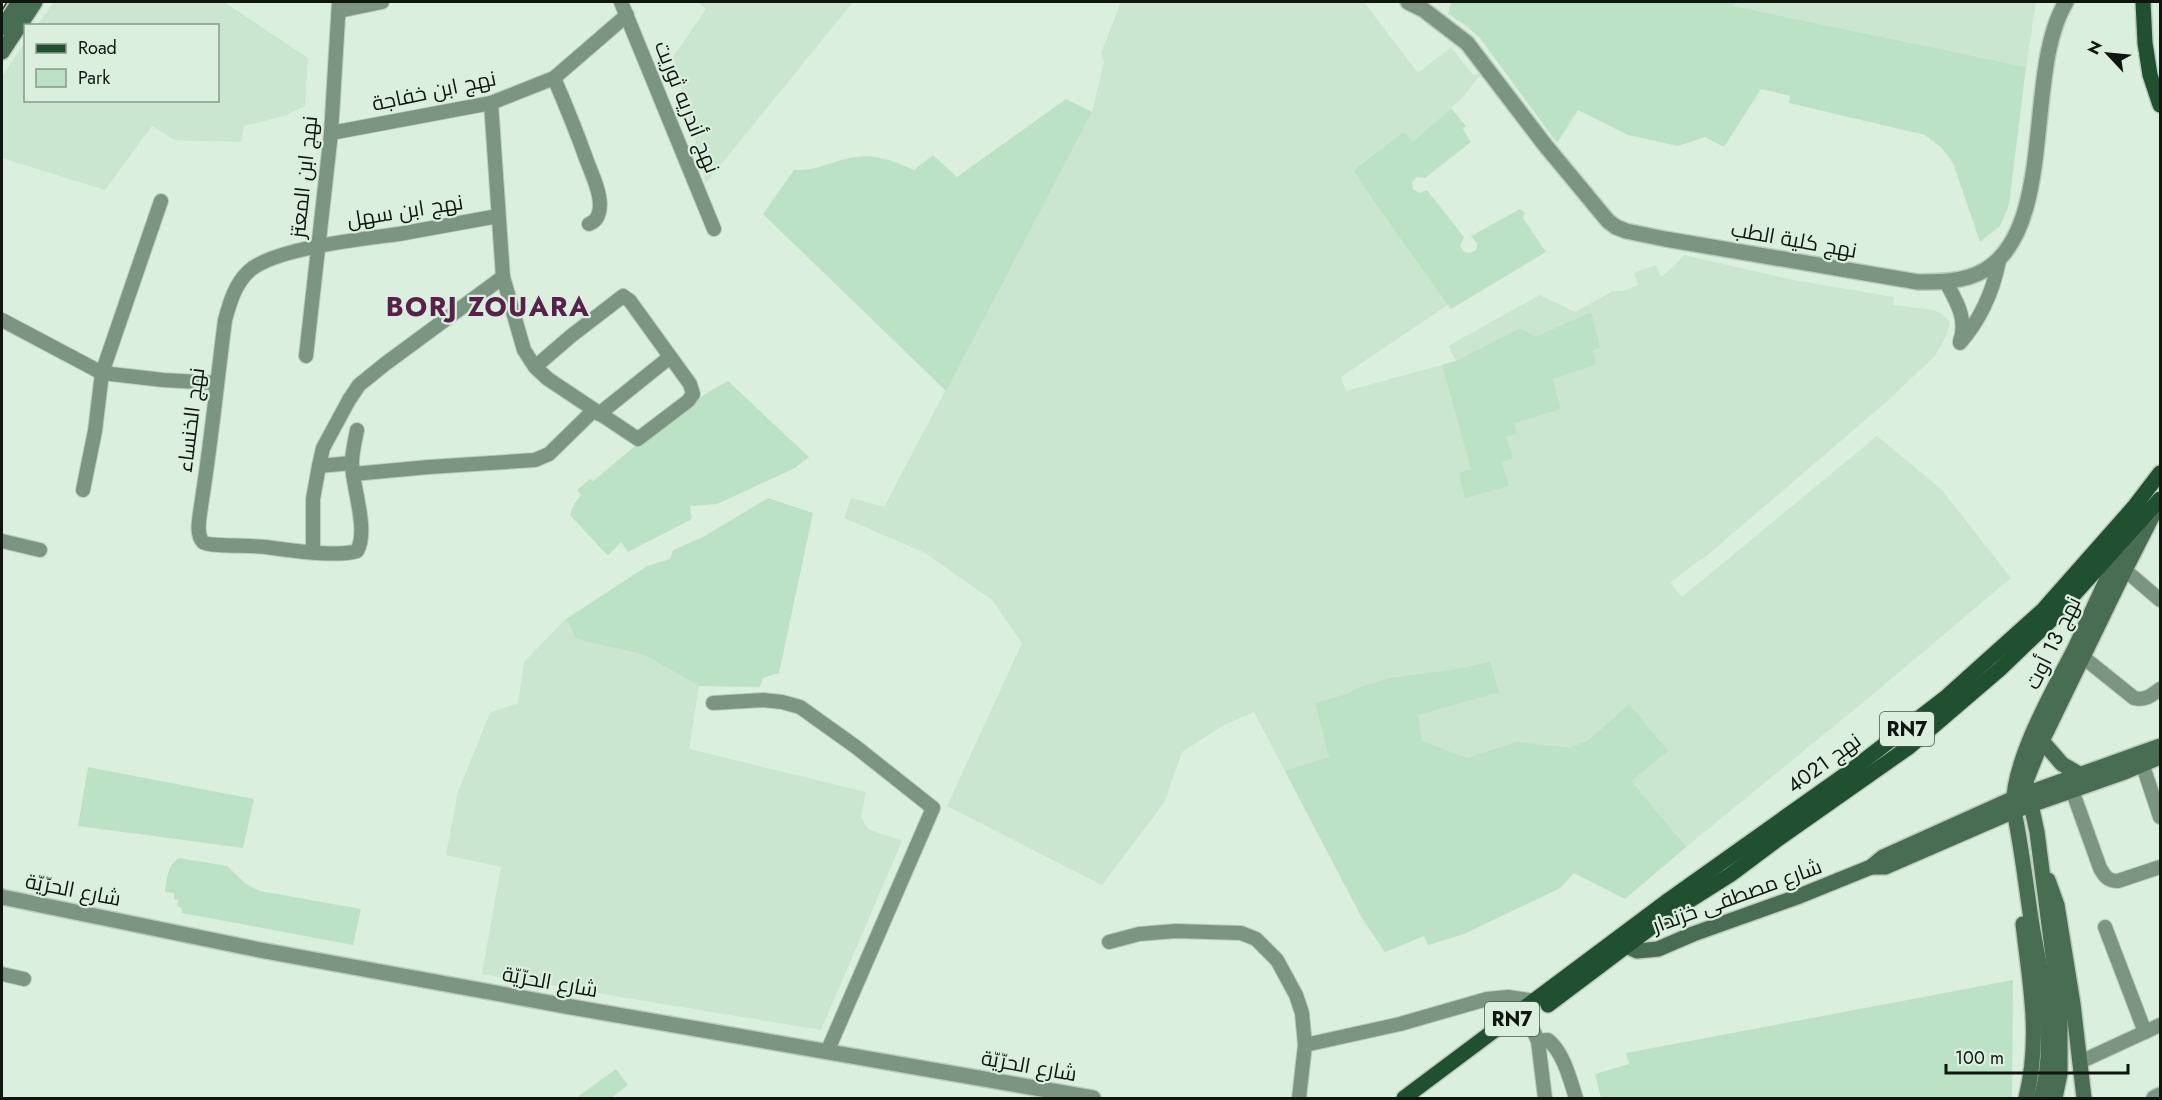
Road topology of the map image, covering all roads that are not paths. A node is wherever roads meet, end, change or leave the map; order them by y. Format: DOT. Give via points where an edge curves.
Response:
graph roads {
  1 [pos="19,2"];
  2 [pos="35,2"];
  3 [pos="382,2"];
  4 [pos="621,2"];
  5 [pos="1408,2"];
  6 [pos="2066,2"];
  7 [pos="339,6"];
  8 [pos="2146,6"];
  9 [pos="627,15"];
  10 [pos="2,28"];
  11 [pos="2,52"];
  12 [pos="554,78"];
  13 [pos="491,103"];
  14 [pos="2160,105"];
  15 [pos="331,133"];
  16 [pos="161,201"];
  17 [pos="498,216"];
  18 [pos="589,224"];
  19 [pos="714,229"];
  20 [pos="319,246"];
  21 [pos="1999,261"];
  22 [pos="503,277"];
  23 [pos="1946,282"];
  24 [pos="2,320"];
  25 [pos="306,356"];
  26 [pos="669,357"];
  27 [pos="535,367"];
  28 [pos="102,373"];
  29 [pos="217,383"];
  30 [pos="596,412"];
  31 [pos="357,430"];
  32 [pos="319,466"];
  33 [pos="353,469"];
  34 [pos="2160,477"];
  35 [pos="83,490"];
  36 [pos="2160,504"];
  37 [pos="2125,540"];
  38 [pos="2,541"];
  39 [pos="40,550"];
  40 [pos="313,552"];
  41 [pos="2124,570"];
  42 [pos="2160,600"];
  43 [pos="2083,657"];
  44 [pos="2160,689"];
  45 [pos="713,703"];
  46 [pos="2042,741"];
  47 [pos="2160,746"];
  48 [pos="2160,757"];
  49 [pos="2141,759"];
  50 [pos="2079,774"];
  51 [pos="2072,790"];
  52 [pos="2029,799"];
  53 [pos="2013,805"];
  54 [pos="2160,817"];
  55 [pos="2019,836"];
  56 [pos="2038,854"];
  57 [pos="2160,867"];
  58 [pos="2,897"];
  59 [pos="2105,927"];
  60 [pos="1109,942"];
  61 [pos="1623,942"];
  62 [pos="2,974"];
  63 [pos="24,979"];
  64 [pos="1535,1001"];
  65 [pos="1528,1019"];
  66 [pos="2160,1025"];
  67 [pos="2145,1032"];
  68 [pos="1538,1041"];
  69 [pos="1305,1045"];
  70 [pos="827,1052"];
  71 [pos="2080,1062"];
  72 [pos="2160,1095"];
  73 [pos="1093,1098"];
  74 [pos="1299,1098"];
  75 [pos="1404,1098"];
  76 [pos="1419,1098"];
  77 [pos="1545,1098"];
  78 [pos="1576,1098"];
  79 [pos="2026,1098"];
  80 [pos="2041,1098"];
  81 [pos="2055,1098"];
  82 [pos="2084,1098"];
  83 [pos="2154,1098"];
  1 -- 10 [label="main road"];
  2 -- 11 [label="main road"];
  3 -- 7 [label="street"];
  4 -- 9 [label="street, نهج أندريه ثوريت"];
  5 -- 23 [label="street, نهج كلية الطب" via="1467,43 1545,145 1616,227 1665,239 1918,282"];
  6 -- 21 [label="street, نهج كلية الطب" via="2048,52 2028,200 2021,227"];
  7 -- 15 [label="street, نهج ابن المعتز"];
  8 -- 14 [label="main road" via="2145,43"];
  9 -- 12 [label="street, نهج ابن خفاجة"];
  9 -- 19 [label="street, نهج أندريه ثوريت"];
  12 -- 13 [label="street, نهج ابن خفاجة"];
  12 -- 18 [label="street" via="600,198 600,211"];
  13 -- 15 [label="street, نهج ابن خفاجة"];
  13 -- 17 [label="street"];
  15 -- 20 [label="street, نهج ابن المعتز"];
  16 -- 28 [label="street"];
  17 -- 20 [label="street, نهج ابن سهل"];
  17 -- 22 [label="street"];
  20 -- 25 [label="street, نهج ابن المعتز"];
  20 -- 29 [label="street, نهج الخنساء" via="262,263 238,284 225,320"];
  21 -- 23 [label="street, نهج كلية الطب" via="1965,279"];
  21 -- 23 [label="street" via="1989,296 1960,343 1963,316"];
  22 -- 27 [label="street" via="524,350"];
  22 -- 32 [label="street" via="359,385 323,448"];
  24 -- 28 [label="street"];
  26 -- 27 [label="street" via="623,296"];
  26 -- 30 [label="street"];
  26 -- 30 [label="street" via="693,394 638,440"];
  27 -- 30 [label="street"];
  28 -- 29 [label="street"];
  28 -- 35 [label="street"];
  29 -- 40 [label="street, نهج الخنساء" via="199,536 212,546 250,545"];
  30 -- 33 [label="street" via="549,454 535,460"];
  31 -- 33 [label="street"];
  32 -- 33 [label="street"];
  32 -- 40 [label="street" via="313,499"];
  33 -- 40 [label="street" via="359,547 353,552"];
  34 -- 37 [label="main road, نهج 13 أوت"];
  34 -- 61 [label="main road, نهج 4021 / RN7" via="2043,610 1945,698 1853,769 1670,899"];
  36 -- 37 [label="main road, نهج 4021 / RN7"];
  36 -- 41 [label="main road"];
  37 -- 53 [label="main road, نهج 13 أوت" via="2029,743 2015,779"];
  37 -- 61 [label="main road, نهج 4021 / RN7" via="2000,669 1909,747 1730,875"];
  38 -- 39 [label="street"];
  41 -- 42 [label="street"];
  41 -- 43 [label="main road"];
  43 -- 44 [label="street" via="2134,698 2149,697"];
  43 -- 46 [label="main road"];
  45 -- 70 [label="street" via="763,700 800,707 933,808"];
  46 -- 50 [label="main road" via="2062,764"];
  46 -- 52 [label="main road" via="2026,781"];
  47 -- 49 [label="main road"];
  48 -- 49 [label="main road"];
  49 -- 50 [label="main road"];
  49 -- 51 [label="main road"];
  49 -- 54 [label="street"];
  50 -- 52 [label="main road"];
  51 -- 52 [label="main road"];
  51 -- 57 [label="street" via="2105,876 2118,881"];
  52 -- 53 [label="main road, شارع مصطفى خزندار"];
  52 -- 56 [label="main road"];
  53 -- 55 [label="main road, نهج 13 أوت"];
  53 -- 61 [label="main road, شارع مصطفى خزندار" via="1883,857 1871,867 1658,949 1638,951"];
  55 -- 79 [label="main road" via="2016,861 2035,1035"];
  55 -- 80 [label="main road" via="2048,1022 2048,1068"];
  56 -- 71 [label="main road" via="2057,905"];
  56 -- 81 [label="main road" via="2061,1019 2060,1074"];
  58 -- 70 [label="street, شارع الحرّيّة" via="255,949"];
  59 -- 67 [label="street"];
  60 -- 69 [label="street" via="1139,934 1176,931 1241,933 1256,939 1277,960 1296,995 1305,1028"];
  61 -- 64 [label="main road, RN7"];
  61 -- 65 [label="main road, RN7"];
  62 -- 63 [label="street"];
  64 -- 69 [label="street" via="1487,999"];
  64 -- 75 [label="main road, RN7"];
  65 -- 68 [label="street"];
  65 -- 76 [label="main road, RN7"];
  66 -- 67 [label="street"];
  67 -- 71 [label="street"];
  68 -- 77 [label="street"];
  68 -- 78 [label="street" via="1548,1040 1554,1046"];
  69 -- 74 [label="street"];
  70 -- 73 [label="street, شارع الحرّيّة"];
  71 -- 82 [label="main road"];
  72 -- 83 [label="street"];
}
